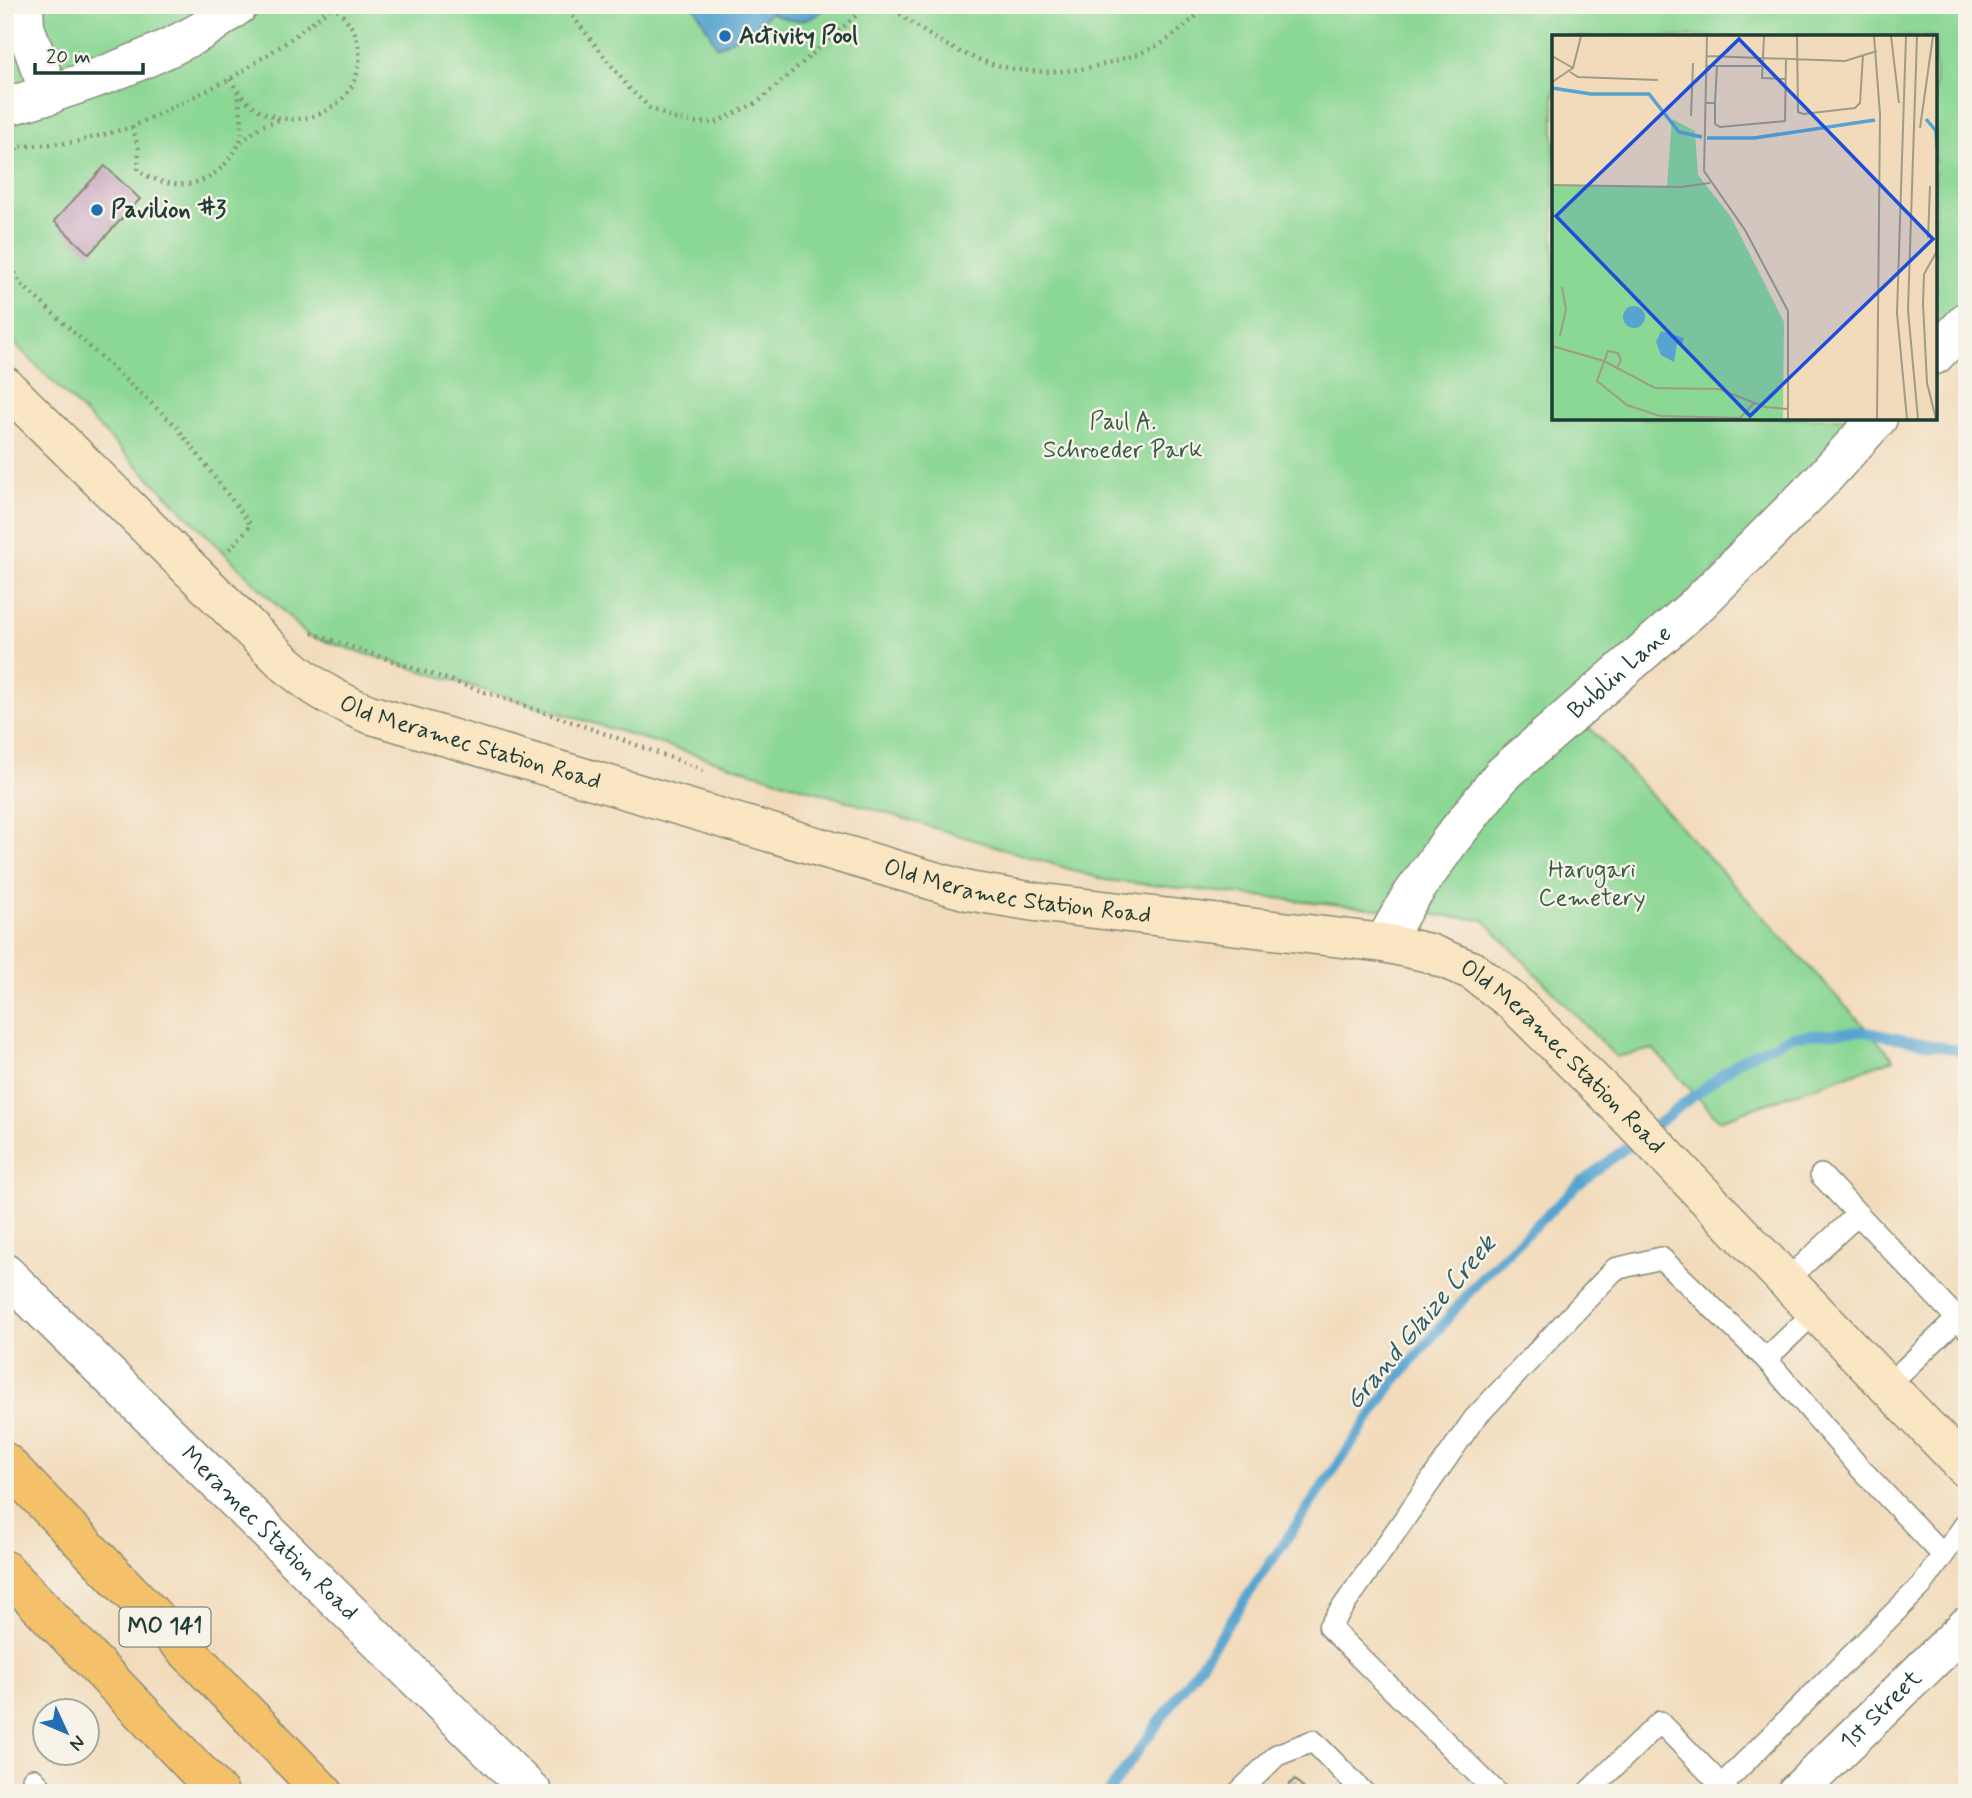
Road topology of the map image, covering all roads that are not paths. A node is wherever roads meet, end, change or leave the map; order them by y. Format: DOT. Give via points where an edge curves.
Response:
graph roads {
  1 [pos="24,5"];
  2 [pos="239,5"];
  3 [pos="50,95"];
  4 [pos="5,107"];
  5 [pos="1967,321"];
  6 [pos="1937,353"];
  7 [pos="5,386"];
  8 [pos="1876,420"];
  9 [pos="1384,943"];
  10 [pos="1821,1175"];
  11 [pos="1858,1214"];
  12 [pos="5,1273"];
  13 [pos="1786,1281"];
  14 [pos="1815,1312"];
  15 [pos="1962,1324"];
  16 [pos="1766,1359"];
  17 [pos="1887,1385"];
  18 [pos="1962,1455"];
  19 [pos="5,1462"];
  20 [pos="1967,1522"];
  21 [pos="1942,1555"];
  22 [pos="5,1570"];
  23 [pos="1967,1626"];
  24 [pos="1726,1789"];
  25 [pos="219,1793"];
  26 [pos="324,1793"];
  27 [pos="533,1793"];
  28 [pos="1238,1793"];
  29 [pos="1364,1793"];
  30 [pos="1497,1793"];
  31 [pos="1587,1793"];
  32 [pos="1796,1793"];
  1 -- 3 [label="street" via="25,27"];
  2 -- 3 [label="street" via="195,34 119,70"];
  3 -- 4 [label="street"];
  5 -- 6 [label="street"];
  7 -- 9 [label="street, Old Meramec Station Road" via="283,661 323,694 348,705 968,891"];
  8 -- 9 [label="street, Bublin Lane" via="1699,603 1502,775 1407,902"];
  9 -- 13 [label="street, Old Meramec Station Road" via="1429,953 1472,971 1513,1002"];
  10 -- 11 [label="lane"];
  11 -- 13 [label="lane"];
  11 -- 15 [label="lane"];
  12 -- 27 [label="street, Meramec Station Road"];
  13 -- 14 [label="street, Old Meramec Station Road"];
  14 -- 16 [label="lane"];
  14 -- 17 [label="street, Old Meramec Station Road"];
  15 -- 17 [label="lane"];
  16 -- 21 [label="lane"];
  16 -- 30 [label="lane" via="1661,1258 1615,1269 1474,1419 1329,1627"];
  17 -- 18 [label="street, Old Meramec Station Road"];
  19 -- 26 [label="highway, MO 141"];
  20 -- 21 [label="lane"];
  21 -- 24 [label="lane" via="1921,1586"];
  22 -- 25 [label="highway, MO 141"];
  23 -- 32 [label="street, 1st Street"];
  24 -- 31 [label="lane" via="1660,1722"];
  28 -- 29 [label="lane" via="1277,1755 1312,1741"];
}
